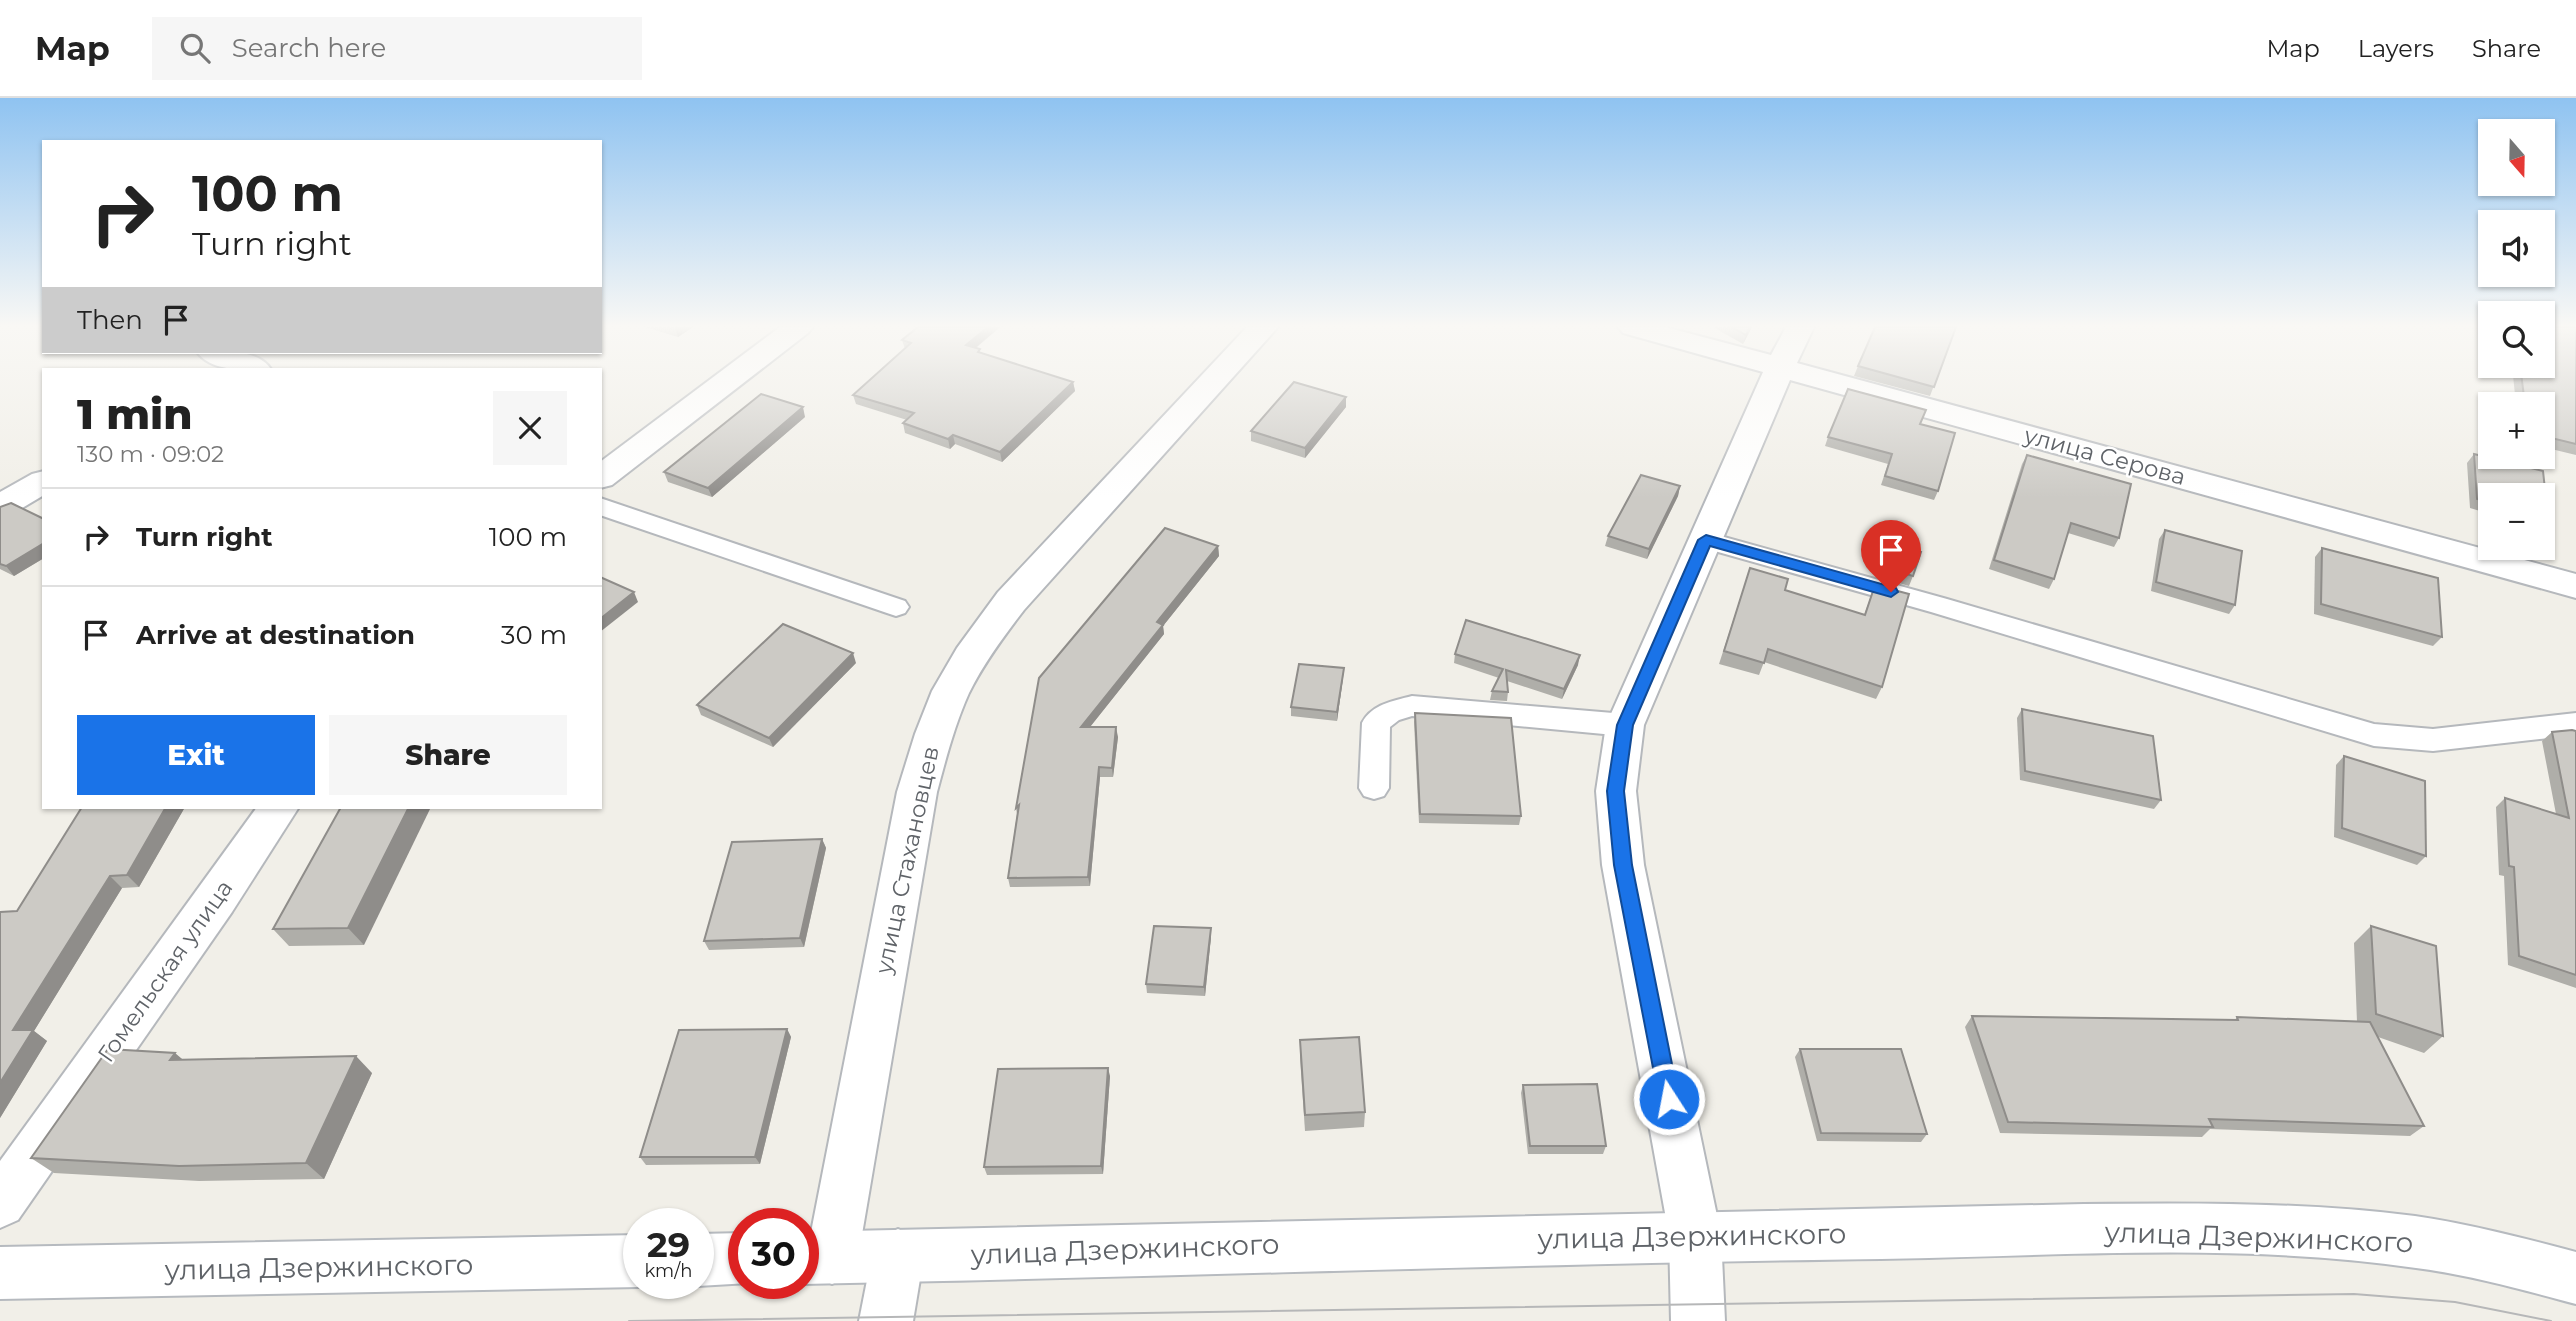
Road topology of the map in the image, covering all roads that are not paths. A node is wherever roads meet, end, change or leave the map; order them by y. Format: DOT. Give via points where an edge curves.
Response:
graph roads {
  1 [pos="723,384"];
  2 [pos="1211,384"];
  3 [pos="1773,384"];
  4 [pos="1842,384"];
  5 [pos="602,476"];
  6 [pos="42,482"];
  7 [pos="0,506"];
  8 [pos="602,507"];
  9 [pos="1706,540"];
  10 [pos="2576,586"];
  11 [pos="896,607"];
  12 [pos="2576,724"];
  13 [pos="1625,725"];
  14 [pos="1374,788"];
  15 [pos="278,809"];
  16 [pos="0,1203"];
  17 [pos="1696,1235"];
  18 [pos="819,1253"];
  19 [pos="898,1255"];
  20 [pos="819,1258"];
  21 [pos="623,1261"];
  22 [pos="0,1273"];
  23 [pos="2576,1278"];
  24 [pos="886,1321"];
  25 [pos="1698,1321"];
  1 -- 5 [label="street"];
  2 -- 18 [label="street, улица Стахановцев" via="1011,601 957,679 934,732 917,792"];
  3 -- 9 [label="street"];
  4 -- 10 [label="street, улица Серова"];
  6 -- 7 [label="street"];
  8 -- 11 [label="lane"];
  9 -- 12 [label="lane" via="2374,735 2433,740"];
  9 -- 13 [label="street"];
  13 -- 14 [label="lane" via="1412,706 1390,712 1376,723"];
  13 -- 17 [label="street" via="1616,791 1623,865"];
  15 -- 16 [label="street, Гомельская улица"];
  17 -- 19 [label="street, улица Дзержинского"];
  17 -- 23 [label="street, улица Дзержинского" via="2225,1230 2359,1235 2440,1244"];
  17 -- 25 [label="street"];
  19 -- 20 [label="street, улица Дзержинского"];
  19 -- 24 [label="street"];
  21 -- 22 [label="street, улица Дзержинского"];
}
